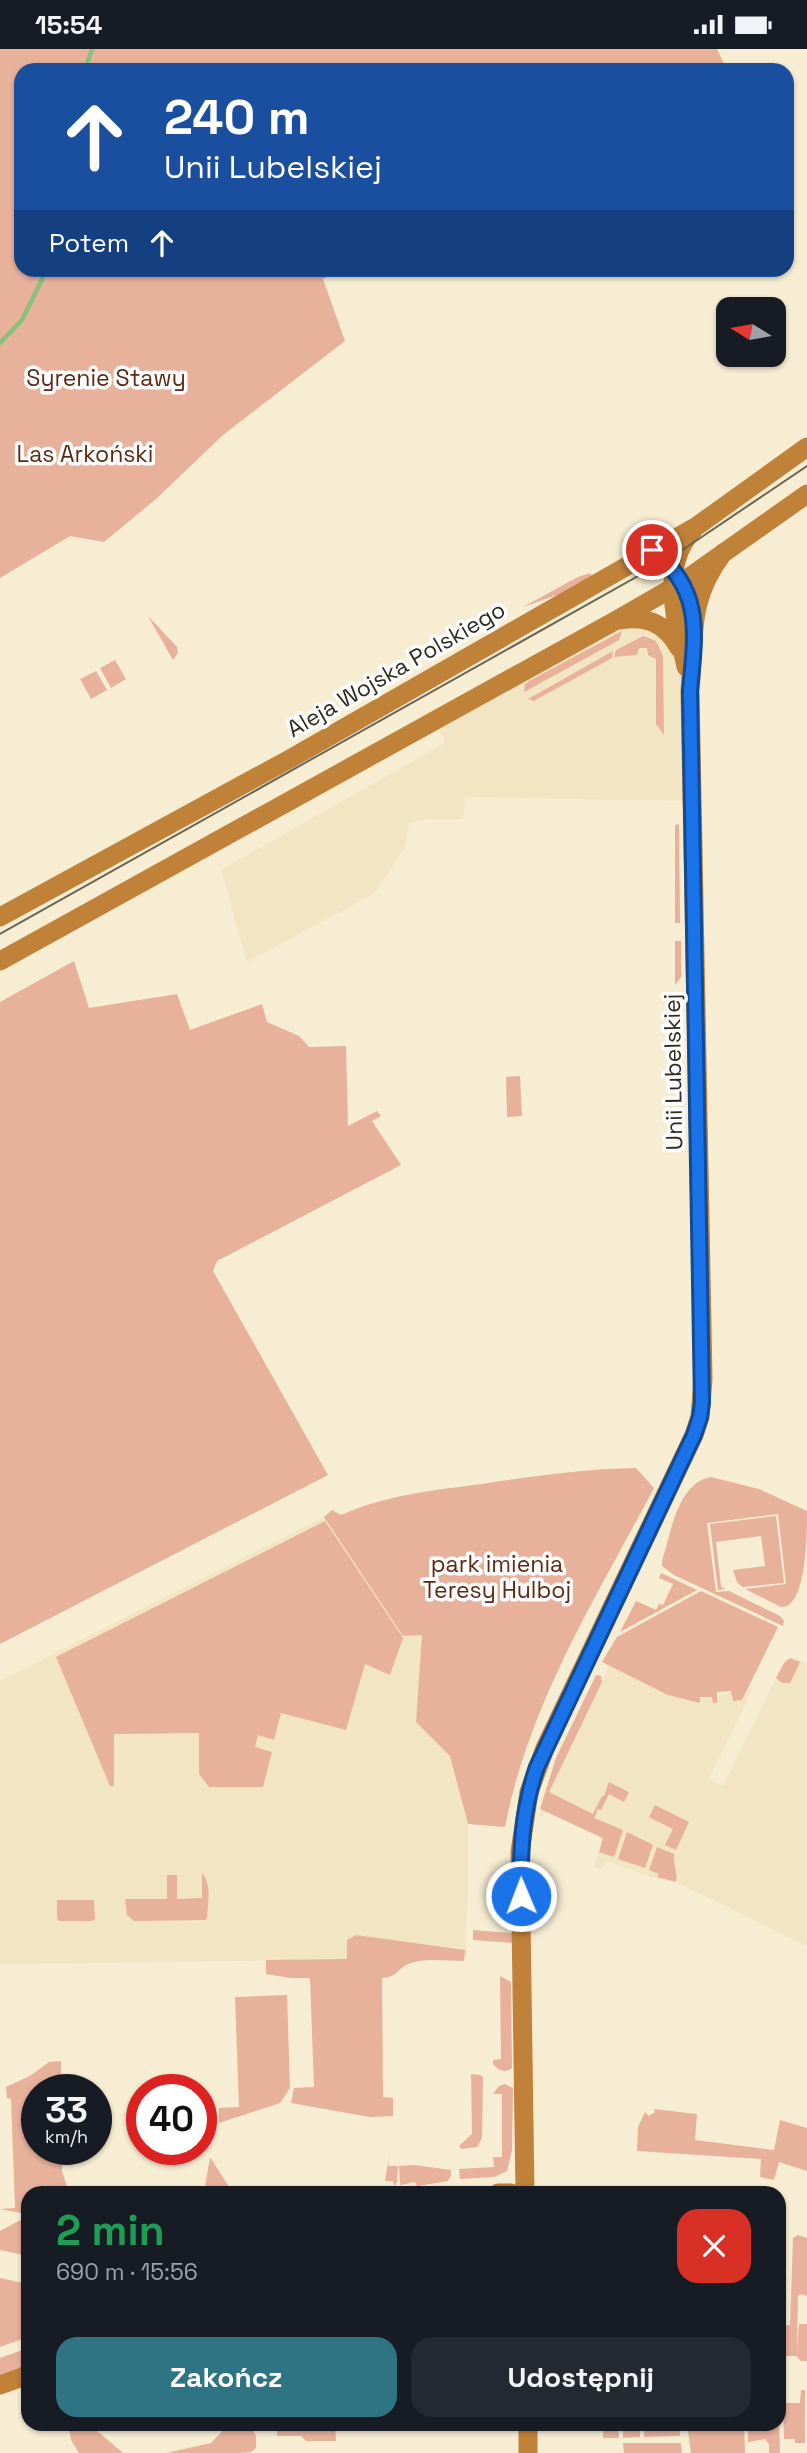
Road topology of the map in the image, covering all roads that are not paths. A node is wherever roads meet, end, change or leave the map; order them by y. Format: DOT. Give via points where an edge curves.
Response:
graph roads {
  1 [pos="807,447"];
  2 [pos="807,494"];
  3 [pos="697,526"];
  4 [pos="652,550"];
  5 [pos="723,553"];
  6 [pos="674,583"];
  7 [pos="684,613"];
  8 [pos="613,622"];
  9 [pos="684,659"];
  10 [pos="690,691"];
  11 [pos="0,917"];
  12 [pos="0,961"];
  13 [pos="525,2186"];
  14 [pos="21,2378"];
  15 [pos="0,2385"];
  16 [pos="528,2431"];
  17 [pos="528,2453"];
  1 -- 3 [label="street, Aleja Wojska Polskiego"];
  2 -- 5 [label="street"];
  3 -- 4 [label="street, Aleja Wojska Polskiego"];
  3 -- 6 [label="street" via="680,548"];
  4 -- 6 [label="street"];
  4 -- 11 [label="street, Aleja Wojska Polskiego" via="281,764"];
  5 -- 6 [label="street"];
  5 -- 7 [label="street, Unii Lubelskiej"];
  6 -- 7 [label="street, Unii Lubelskiej"];
  6 -- 8 [label="street"];
  7 -- 9 [label="street, Unii Lubelskiej"];
  7 -- 10 [label="street, Unii Lubelskiej"];
  8 -- 9 [label="street, Unii Lubelskiej" via="640,618 657,623 673,638"];
  8 -- 12 [label="street"];
  9 -- 10 [label="street, Unii Lubelskiej"];
  10 -- 13 [label="street, Unii Lubelskiej" via="703,1379 700,1417 545,1748 526,1808 520,1851"];
  14 -- 15 [label="street"];
  16 -- 17 [label="street"];
}
